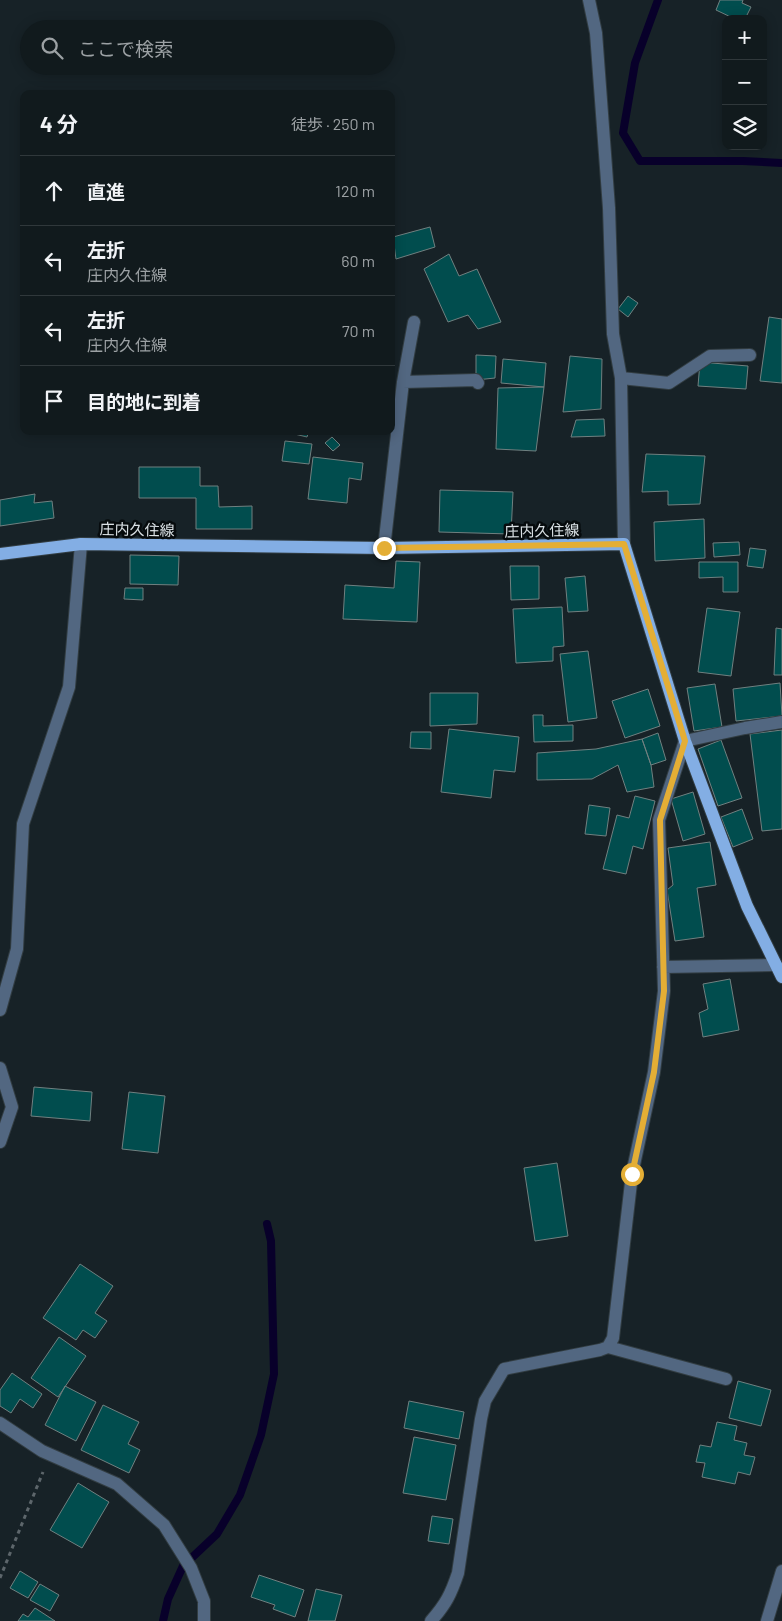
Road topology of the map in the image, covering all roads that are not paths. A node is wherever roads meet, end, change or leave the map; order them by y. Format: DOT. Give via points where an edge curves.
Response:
graph roads {
  1 [pos="589,0"];
  2 [pos="414,322"];
  3 [pos="750,355"];
  4 [pos="621,378"];
  5 [pos="403,382"];
  6 [pos="478,383"];
  7 [pos="81,544"];
  8 [pos="624,544"];
  9 [pos="384,548"];
  10 [pos="0,554"];
  11 [pos="782,722"];
  12 [pos="685,741"];
  13 [pos="776,965"];
  14 [pos="663,967"];
  15 [pos="782,977"];
  16 [pos="0,1010"];
  17 [pos="0,1068"];
  18 [pos="0,1142"];
  19 [pos="608,1347"];
  20 [pos="726,1378"];
  21 [pos="0,1423"];
  22 [pos="782,1571"];
  23 [pos="204,1621"];
  24 [pos="431,1621"];
  25 [pos="767,1621"];
  1 -- 4 [label="street" via="596,33 608,198 613,334"];
  2 -- 5 [label="street"];
  3 -- 4 [label="street" via="710,356 669,383"];
  4 -- 8 [label="street"];
  5 -- 6 [label="street" via="476,380"];
  5 -- 9 [label="street"];
  7 -- 9 [label="main road, 庄内久住線"];
  7 -- 10 [label="main road, 庄内久住線"];
  7 -- 16 [label="street" via="69,686 23,824 17,949"];
  8 -- 9 [label="main road, 庄内久住線"];
  8 -- 12 [label="main road"];
  11 -- 12 [label="street"];
  12 -- 13 [label="main road" via="747,906"];
  12 -- 14 [label="street" via="660,820"];
  13 -- 14 [label="street"];
  13 -- 15 [label="main road"];
  14 -- 19 [label="street" via="664,991 654,1072 632,1174 613,1338"];
  17 -- 18 [label="street" via="12,1107"];
  19 -- 20 [label="street"];
  19 -- 24 [label="street" via="504,1369 485,1401 458,1573 444,1606"];
  21 -- 23 [label="street" via="42,1451 117,1484 164,1525 191,1568 204,1601"];
  22 -- 25 [label="street"];
}
